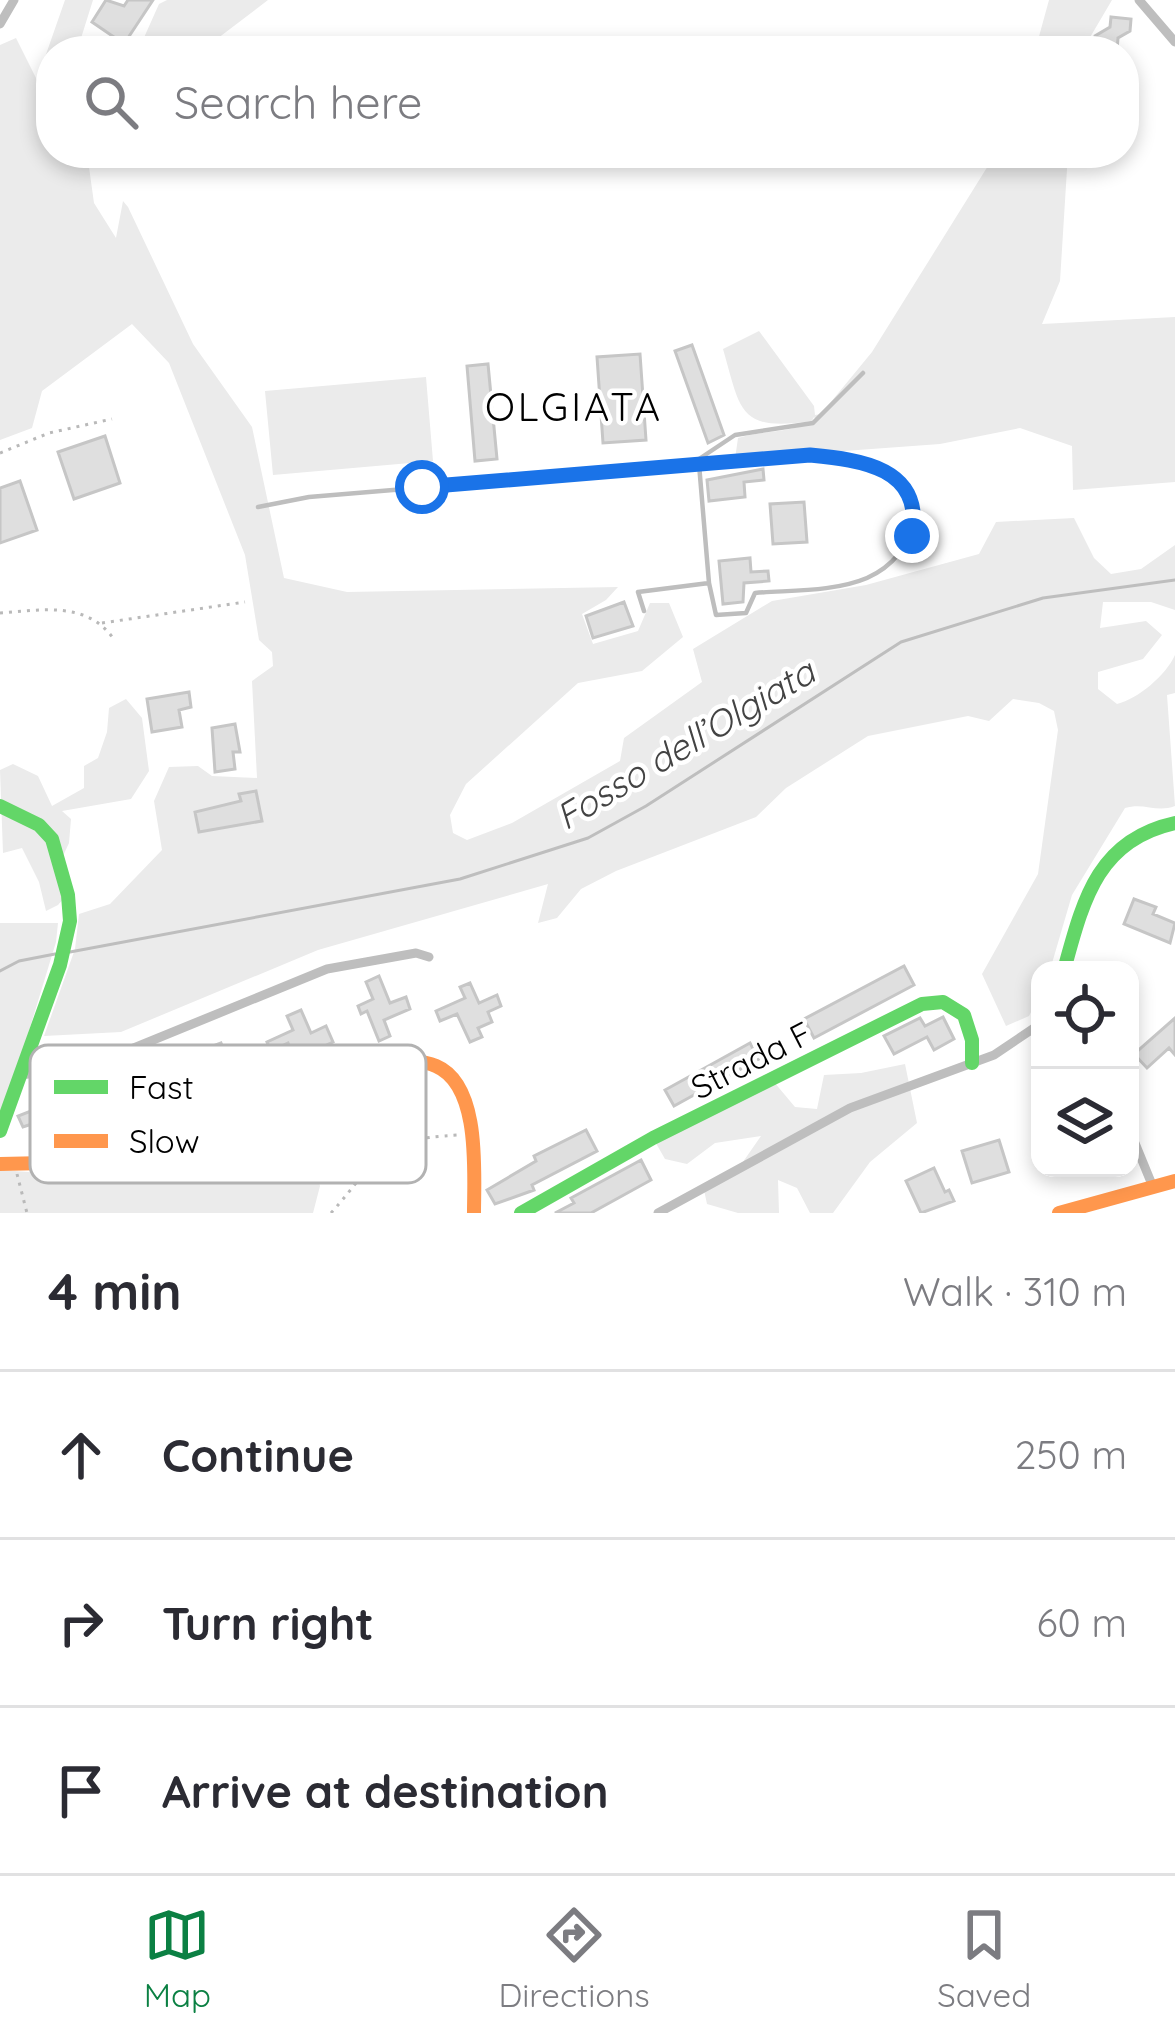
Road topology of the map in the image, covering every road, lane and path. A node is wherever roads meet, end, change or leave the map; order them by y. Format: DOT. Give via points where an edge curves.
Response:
graph roads {
  1 [pos="14,0"];
  2 [pos="1139,0"];
  3 [pos="0,24"];
  4 [pos="1175,42"];
  5 [pos="863,373"];
  6 [pos="112,419"];
  7 [pos="0,453"];
  8 [pos="699,464"];
  9 [pos="688,465"];
  10 [pos="259,508"];
  11 [pos="709,584"];
  12 [pos="245,602"];
  13 [pos="644,611"];
  14 [pos="0,613"];
  15 [pos="102,623"];
  16 [pos="113,638"];
  17 [pos="0,806"];
  18 [pos="1175,823"];
  19 [pos="429,957"];
  20 [pos="1067,961"];
  21 [pos="1031,1030"];
  22 [pos="32,1045"];
  23 [pos="141,1045"];
  24 [pos="30,1050"];
  25 [pos="426,1063"];
  26 [pos="972,1064"];
  27 [pos="30,1074"];
  28 [pos="21,1075"];
  29 [pos="0,1131"];
  30 [pos="473,1136"];
  31 [pos="426,1140"];
  32 [pos="1139,1153"];
  33 [pos="7,1164"];
  34 [pos="1175,1181"];
  35 [pos="355,1183"];
  36 [pos="1153,1187"];
  37 [pos="27,1213"];
  38 [pos="331,1213"];
  39 [pos="474,1213"];
  40 [pos="520,1213"];
  41 [pos="658,1213"];
  42 [pos="1059,1213"];
  1 -- 3 [label="street"];
  2 -- 4 [label="street"];
  5 -- 9 [label="lane" via="814,423 735,435"];
  6 -- 7 [label="path"];
  8 -- 9 [label="lane"];
  8 -- 11 [label="lane"];
  8 -- 11 [label="lane" via="852,459 895,477 915,518 896,558 868,577 755,593 746,613 716,615"];
  9 -- 10 [label="lane"];
  11 -- 13 [label="lane" via="638,592"];
  12 -- 15 [label="path"];
  14 -- 15 [label="path" via="82,612"];
  15 -- 16 [label="path"];
  17 -- 22 [label="street" via="52,839 69,904 67,945"];
  18 -- 20 [label="street" via="1141,830 1114,852 1087,896"];
  19 -- 23 [label="street" via="416,952 327,969"];
  21 -- 26 [label="street"];
  24 -- 28 [label="street"];
  25 -- 30 [label="street" via="456,1079"];
  26 -- 40 [label="street, Strada F" via="964,1015 943,1002 922,1004"];
  26 -- 41 [label="street" via="850,1108"];
  27 -- 28 [label="street"];
  28 -- 29 [label="street"];
  30 -- 31 [label="path"];
  30 -- 39 [label="street"];
  32 -- 36 [label="street"];
  33 -- 37 [label="path"];
  34 -- 36 [label="street"];
  35 -- 38 [label="path"];
  36 -- 42 [label="street"];
}
